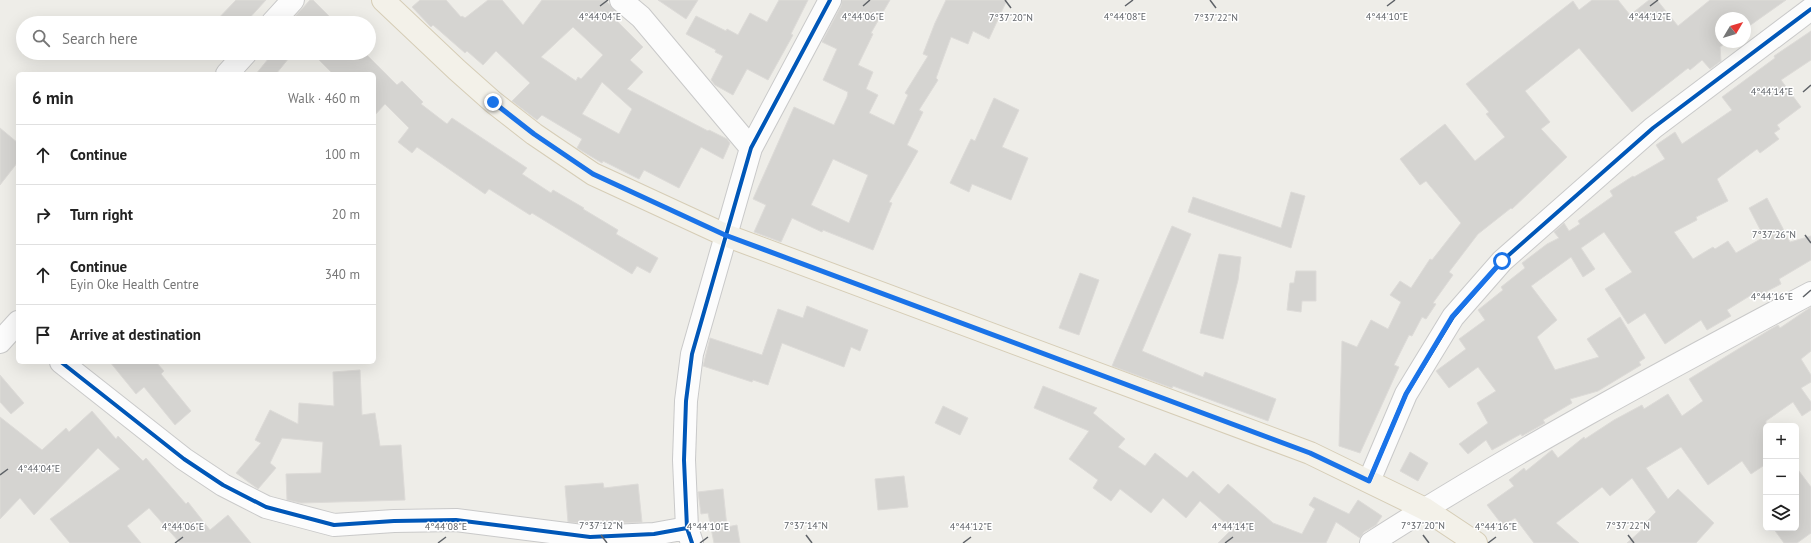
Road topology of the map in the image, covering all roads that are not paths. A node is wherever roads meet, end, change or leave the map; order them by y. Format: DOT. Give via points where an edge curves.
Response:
graph roads {
  1 [pos="293,0"];
  2 [pos="383,0"];
  3 [pos="621,0"];
  4 [pos="830,0"];
  5 [pos="1809,0"];
  6 [pos="1811,3"];
  7 [pos="1811,9"];
  8 [pos="278,16"];
  9 [pos="240,60"];
  10 [pos="229,72"];
  11 [pos="750,148"];
  12 [pos="725,235"];
  13 [pos="1811,293"];
  14 [pos="13,323"];
  15 [pos="0,342"];
  16 [pos="64,364"];
  17 [pos="1364,479"];
  18 [pos="1425,508"];
  19 [pos="690,536"];
  20 [pos="1371,543"];
  21 [pos="1476,543"];
  1 -- 8 [label="street"];
  2 -- 12 [label="main road" via="457,70 534,134 593,174"];
  3 -- 11 [label="street" via="641,17"];
  4 -- 11 [label="street"];
  5 -- 6 [label="street"];
  7 -- 17 [label="street" via="1653,128 1502,261 1452,317 1410,387"];
  9 -- 10 [label="street"];
  11 -- 12 [label="street"];
  12 -- 17 [label="main road" via="1310,453"];
  12 -- 19 [label="street" via="692,354 686,401 684,460"];
  13 -- 18 [label="street" via="1647,379"];
  14 -- 15 [label="street"];
  16 -- 19 [label="street" via="184,459 223,485 266,507 334,525 456,520 590,537 654,534"];
  17 -- 18 [label="main road"];
  18 -- 20 [label="street"];
  18 -- 21 [label="main road"];
}
